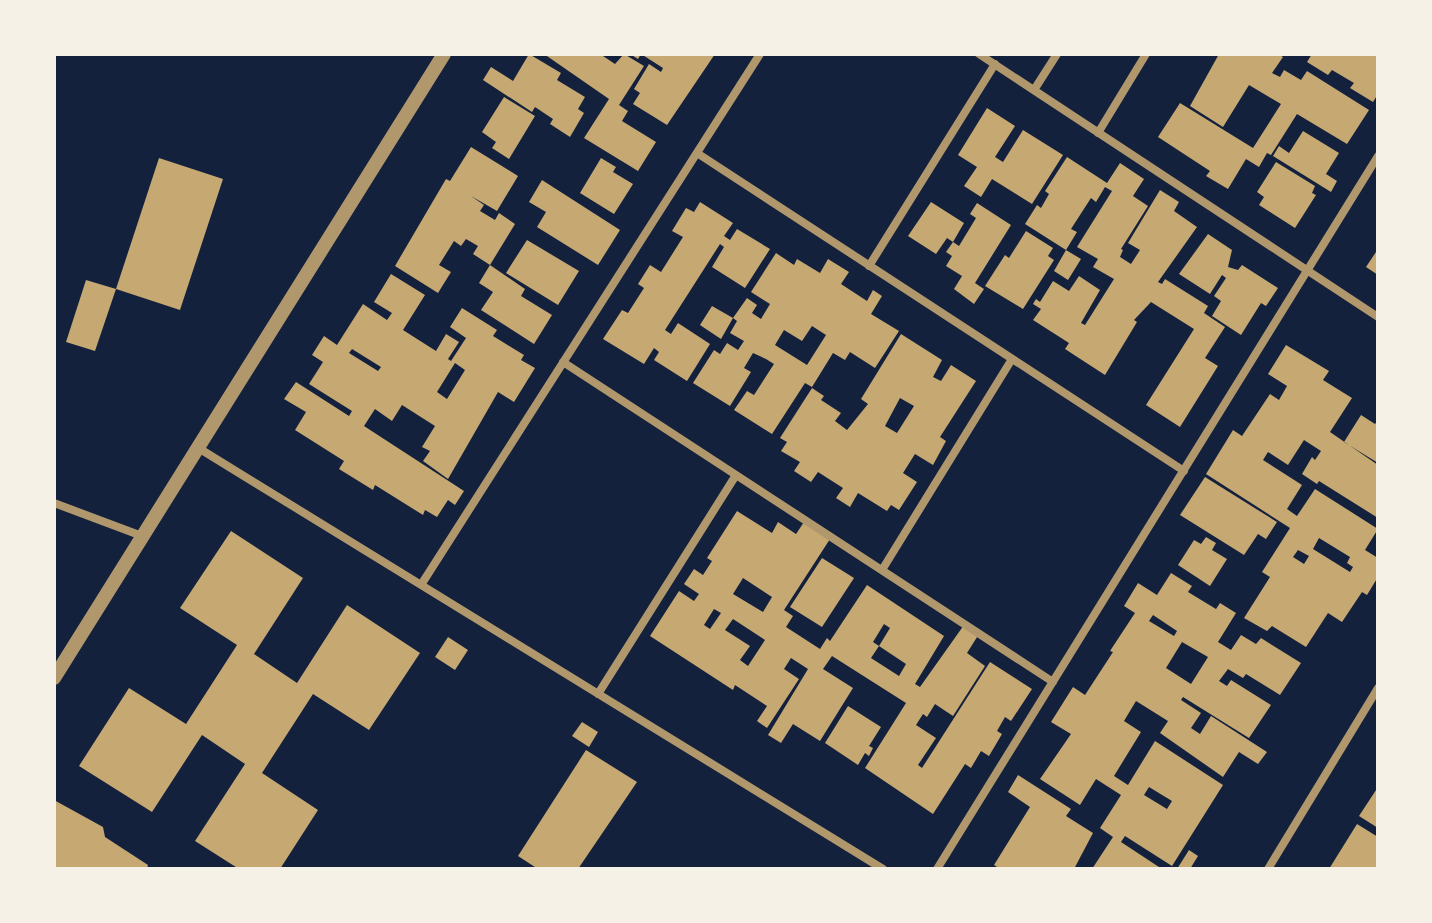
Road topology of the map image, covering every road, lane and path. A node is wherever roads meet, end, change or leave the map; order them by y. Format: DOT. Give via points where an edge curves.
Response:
graph roads {
  1 [pos="444,54"];
  2 [pos="760,54"];
  3 [pos="979,54"];
  4 [pos="1057,54"];
  5 [pos="1146,54"];
  6 [pos="995,64"];
  7 [pos="1034,90"];
  8 [pos="1098,133"];
  9 [pos="697,153"];
  10 [pos="1378,156"];
  11 [pos="869,266"];
  12 [pos="1306,272"];
  13 [pos="1378,317"];
  14 [pos="1012,359"];
  15 [pos="563,362"];
  16 [pos="200,449"];
  17 [pos="1184,471"];
  18 [pos="736,475"];
  19 [pos="54,503"];
  20 [pos="142,536"];
  21 [pos="882,570"];
  22 [pos="421,585"];
  23 [pos="54,678"];
  24 [pos="1053,682"];
  25 [pos="1378,688"];
  26 [pos="598,694"];
  27 [pos="883,869"];
  28 [pos="937,869"];
  29 [pos="1268,869"];
  1 -- 16 [label="street"];
  2 -- 9 [label="street"];
  3 -- 6 [label="street"];
  4 -- 7 [label="street"];
  5 -- 8 [label="street"];
  6 -- 7 [label="street"];
  6 -- 11 [label="street"];
  7 -- 8 [label="street"];
  8 -- 12 [label="street"];
  9 -- 11 [label="street"];
  9 -- 15 [label="street"];
  10 -- 12 [label="street"];
  11 -- 14 [label="street"];
  12 -- 13 [label="street"];
  12 -- 17 [label="street"];
  14 -- 17 [label="street"];
  14 -- 21 [label="street"];
  15 -- 18 [label="street"];
  15 -- 22 [label="street"];
  16 -- 20 [label="street"];
  16 -- 22 [label="street"];
  17 -- 24 [label="street"];
  18 -- 21 [label="street"];
  18 -- 26 [label="street"];
  19 -- 20 [label="street"];
  20 -- 23 [label="street"];
  21 -- 24 [label="street"];
  22 -- 26 [label="street"];
  24 -- 28 [label="street"];
  25 -- 29 [label="street"];
  26 -- 27 [label="street"];
}
